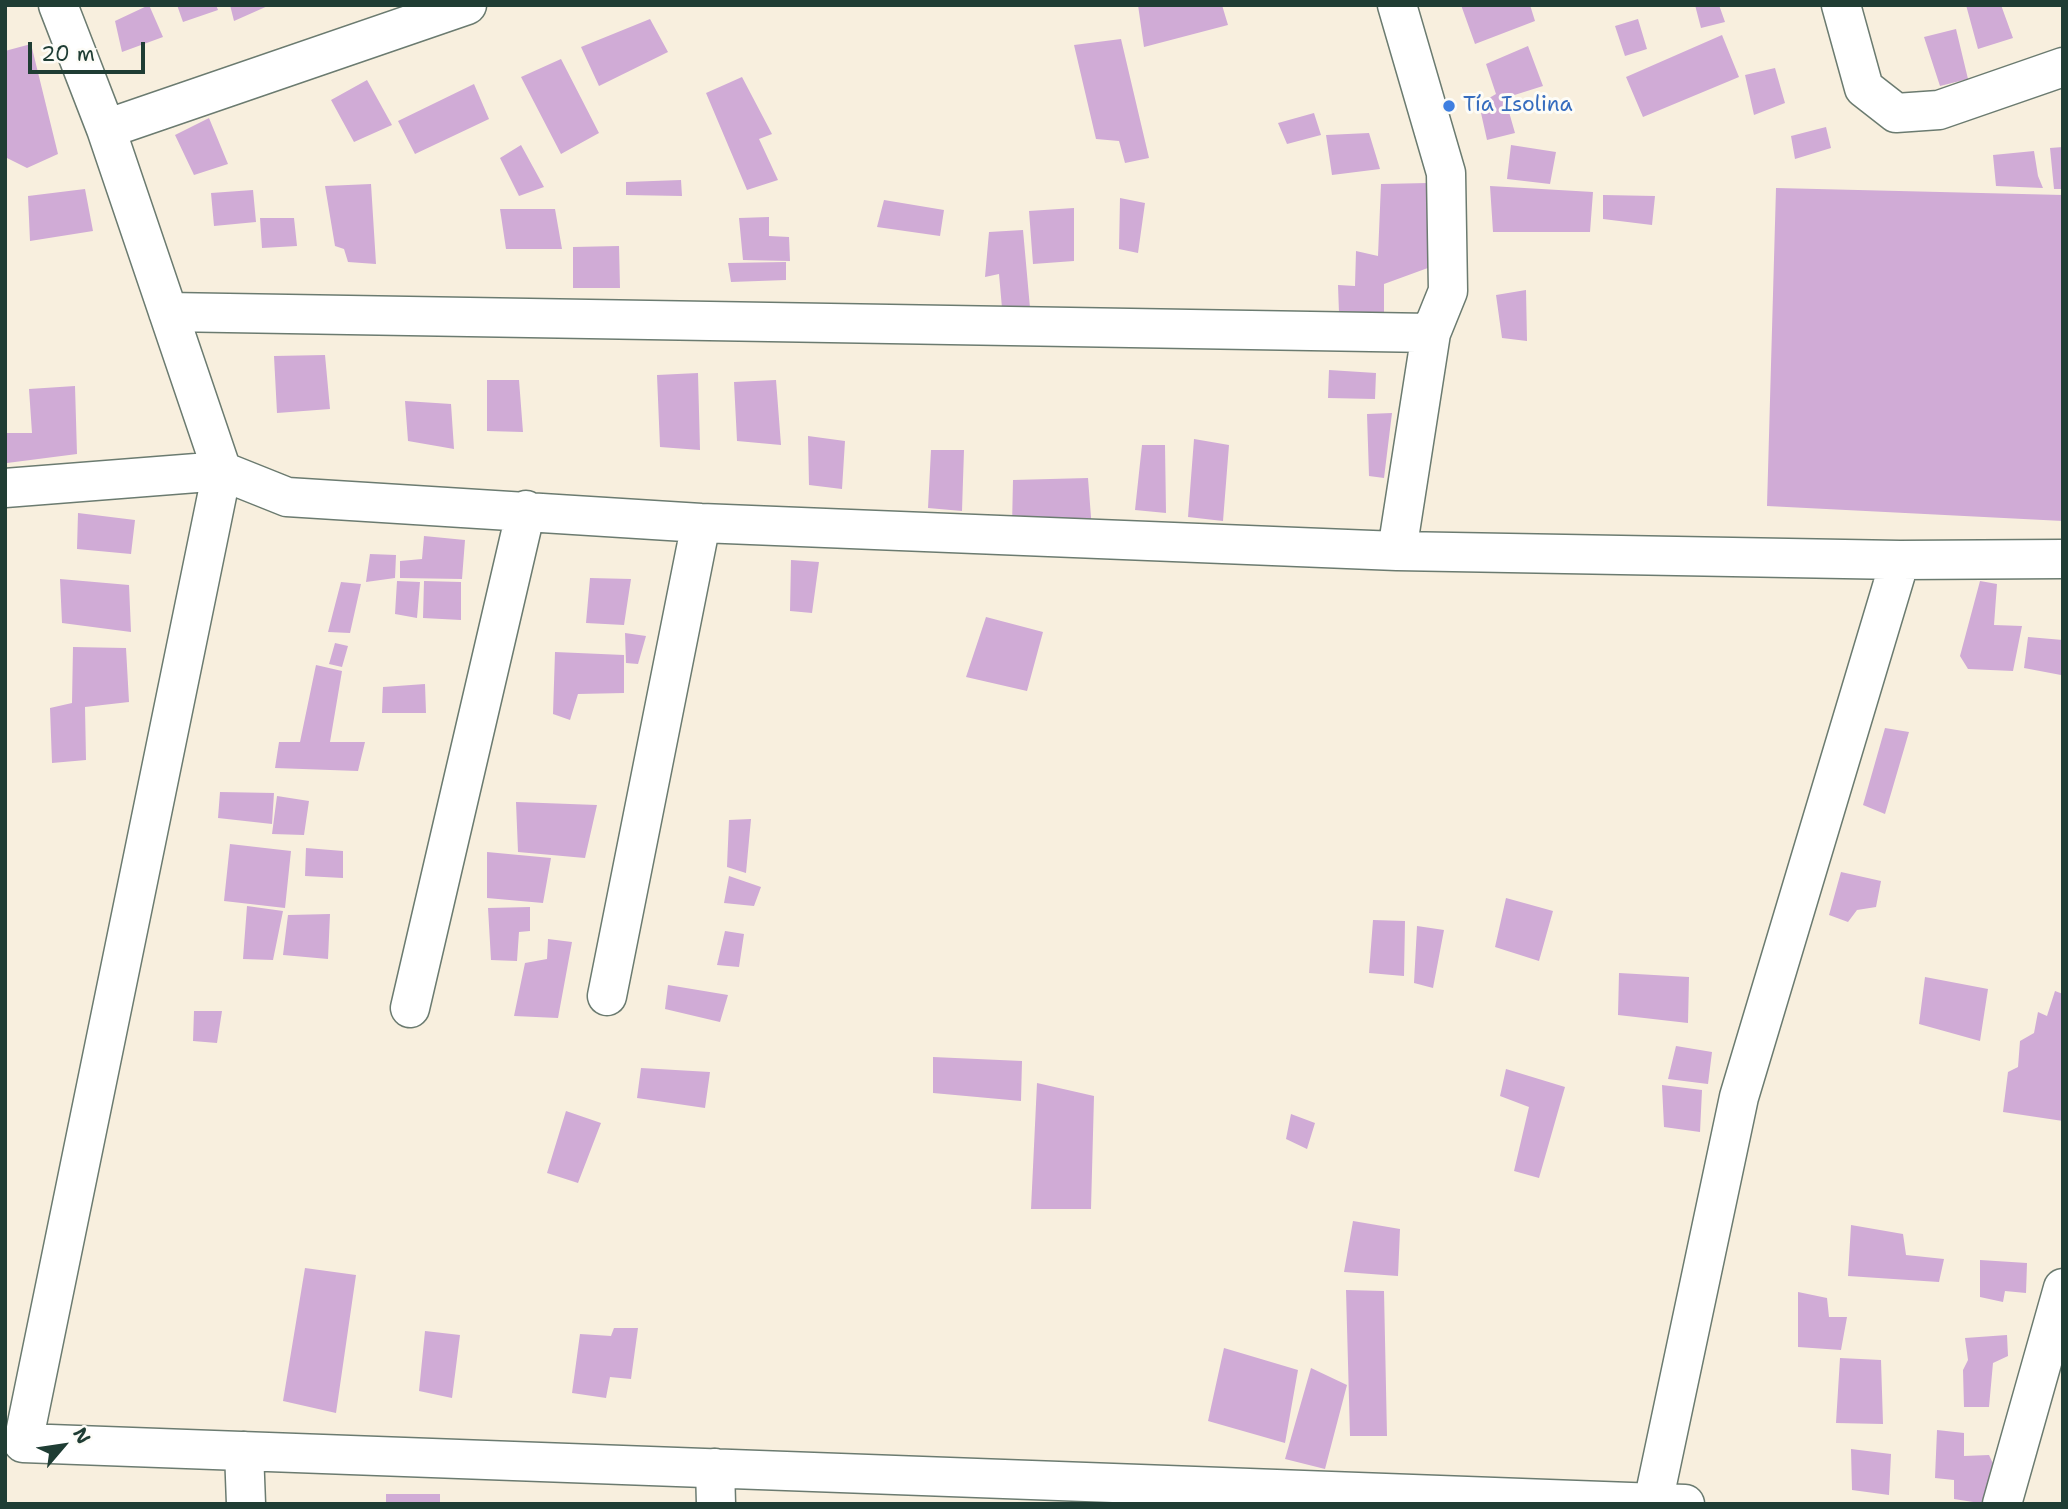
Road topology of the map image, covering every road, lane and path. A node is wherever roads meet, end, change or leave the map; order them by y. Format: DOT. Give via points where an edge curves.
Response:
graph roads {
  1 [pos="58,5"];
  2 [pos="467,5"];
  3 [pos="1397,5"];
  4 [pos="1841,5"];
  5 [pos="2063,67"];
  6 [pos="106,129"];
  7 [pos="168,312"];
  8 [pos="1431,333"];
  9 [pos="222,471"];
  10 [pos="5,488"];
  11 [pos="526,510"];
  12 [pos="701,523"];
  13 [pos="1397,551"];
  14 [pos="2063,559"];
  15 [pos="1900,560"];
  16 [pos="607,996"];
  17 [pos="410,1008"];
  18 [pos="2063,1288"];
  19 [pos="14,1442"];
  20 [pos="244,1451"];
  21 [pos="715,1486"];
  22 [pos="1389,1498"];
  23 [pos="1669,1503"];
  24 [pos="246,1504"];
  25 [pos="2002,1504"];
  1 -- 6 [label="street"];
  2 -- 6 [label="street"];
  3 -- 8 [label="street" via="1446,173 1448,291"];
  4 -- 5 [label="street" via="1864,88 1896,113 1939,110"];
  6 -- 7 [label="street"];
  7 -- 8 [label="street"];
  7 -- 9 [label="street"];
  8 -- 13 [label="street"];
  9 -- 10 [label="street"];
  9 -- 11 [label="street" via="287,497"];
  9 -- 19 [label="street"];
  11 -- 12 [label="street"];
  11 -- 17 [label="street"];
  12 -- 13 [label="street"];
  12 -- 16 [label="street"];
  13 -- 15 [label="street"];
  14 -- 15 [label="street"];
  15 -- 23 [label="street" via="1739,1097"];
  18 -- 25 [label="street"];
  19 -- 20 [label="street"];
  20 -- 21 [label="street"];
  20 -- 24 [label="street"];
  21 -- 22 [label="street"];
  22 -- 23 [label="street"];
}
